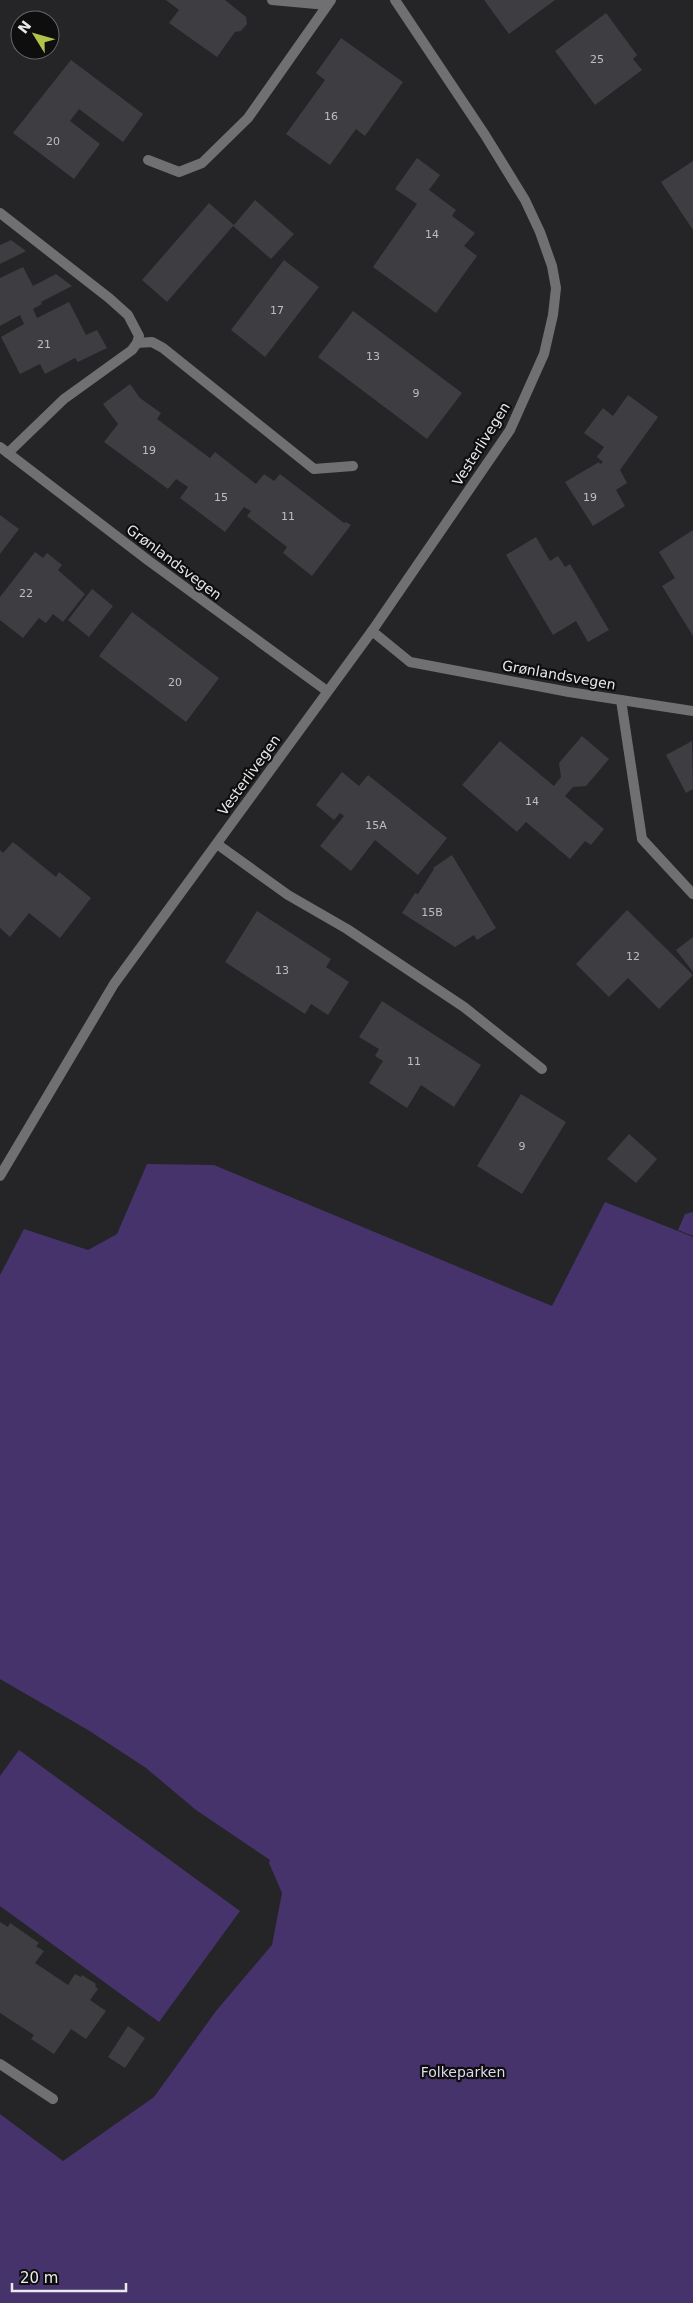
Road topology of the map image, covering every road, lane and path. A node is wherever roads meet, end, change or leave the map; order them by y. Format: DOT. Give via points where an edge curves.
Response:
graph roads {
  1 [pos="272,0"];
  2 [pos="395,0"];
  3 [pos="329,2"];
  4 [pos="148,160"];
  5 [pos="0,213"];
  6 [pos="138,342"];
  7 [pos="4,450"];
  8 [pos="353,466"];
  9 [pos="372,631"];
  10 [pos="327,691"];
  11 [pos="621,700"];
  12 [pos="693,711"];
  13 [pos="217,844"];
  14 [pos="693,894"];
  15 [pos="542,1069"];
  16 [pos="0,1176"];
  17 [pos="0,2064"];
  18 [pos="53,2099"];
  1 -- 3 [label="street"];
  2 -- 9 [label="street, Vesterlivegen" via="525,200 543,240 556,288 544,354 510,430"];
  3 -- 4 [label="street" via="248,118 202,163 179,172"];
  5 -- 6 [label="street" via="128,315"];
  6 -- 7 [label="street, Grønlandsvegen"];
  6 -- 8 [label="street" via="152,342 164,348 314,469"];
  7 -- 10 [label="street, Grønlandsvegen"];
  9 -- 10 [label="street, Vesterlivegen"];
  9 -- 11 [label="street, Grønlandsvegen" via="410,662"];
  10 -- 13 [label="street, Vesterlivegen"];
  11 -- 12 [label="street, Grønlandsvegen"];
  11 -- 14 [label="street" via="642,839"];
  13 -- 15 [label="street" via="269,883 347,929 464,1007"];
  13 -- 16 [label="street, Vesterlivegen" via="114,984"];
  17 -- 18 [label="street"];
}
